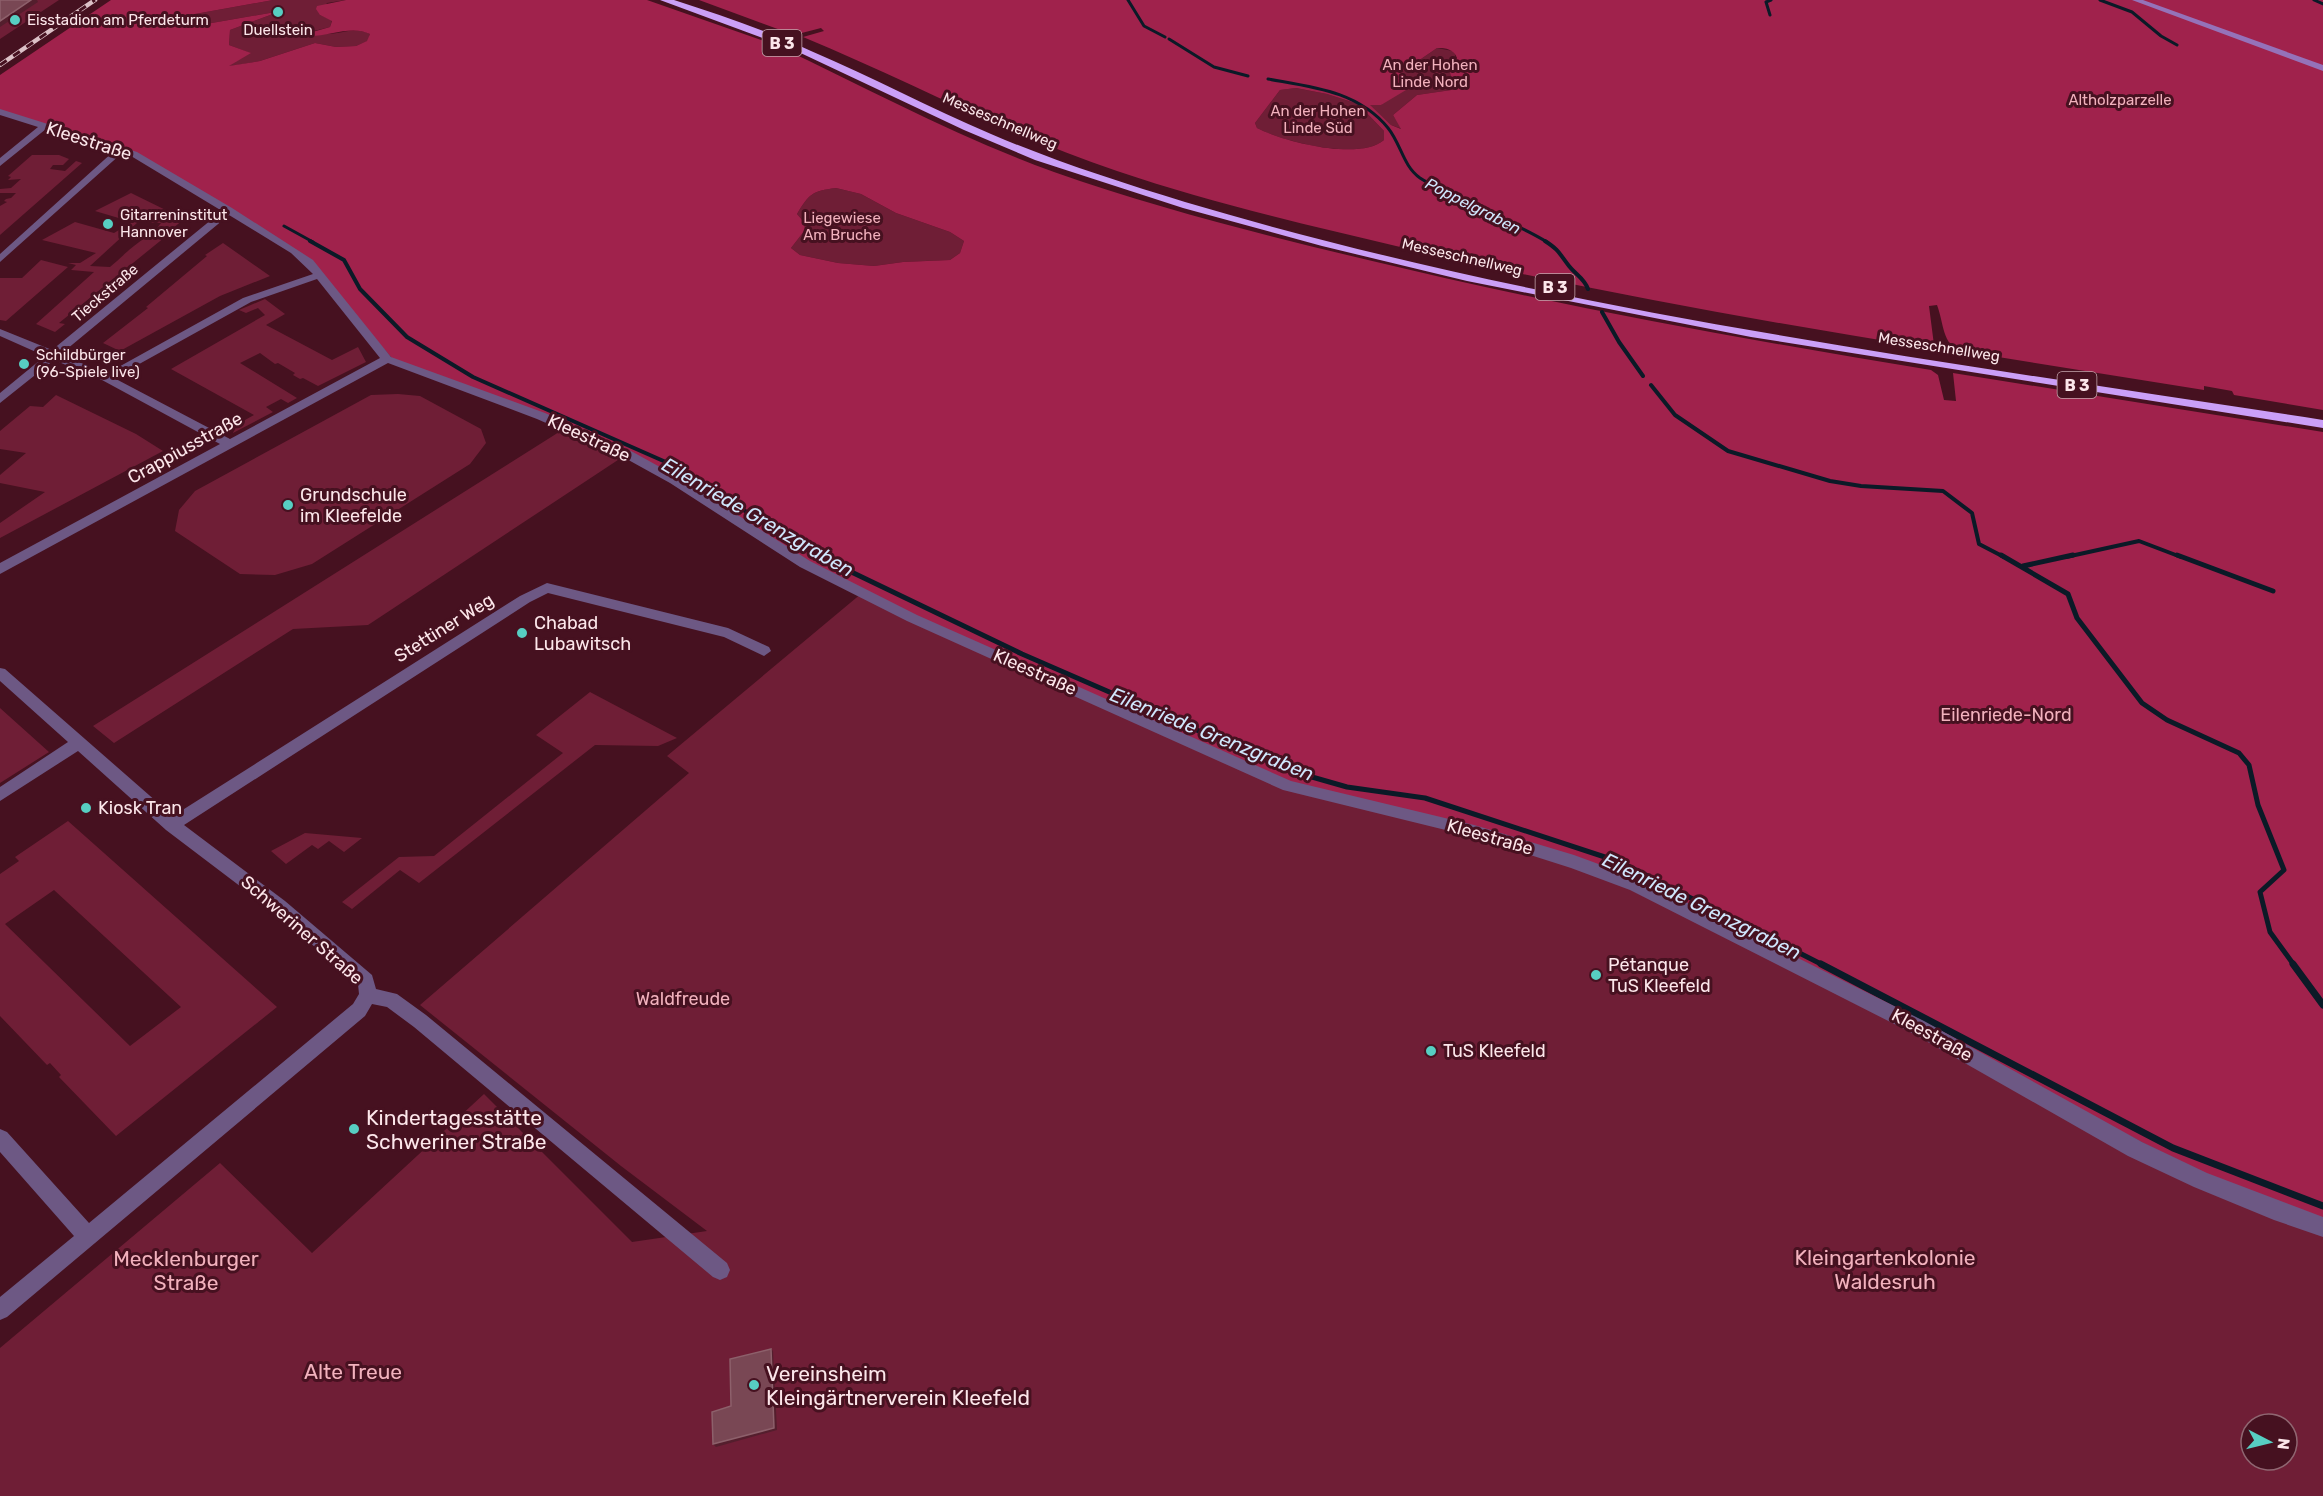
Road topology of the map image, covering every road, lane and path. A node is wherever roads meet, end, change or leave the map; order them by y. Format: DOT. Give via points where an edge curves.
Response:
graph roads {
  1 [pos="665,0"];
  2 [pos="683,0"];
  3 [pos="2136,0"];
  4 [pos="2323,68"];
  5 [pos="0,112"];
  6 [pos="43,127"];
  7 [pos="120,150"];
  8 [pos="0,163"];
  9 [pos="229,210"];
  10 [pos="0,259"];
  11 [pos="320,275"];
  12 [pos="0,332"];
  13 [pos="53,356"];
  14 [pos="387,359"];
  15 [pos="106,378"];
  16 [pos="0,399"];
  17 [pos="2323,416"];
  18 [pos="2323,424"];
  19 [pos="229,444"];
  20 [pos="0,569"];
  21 [pos="764,651"];
  22 [pos="0,673"];
  23 [pos="80,742"];
  24 [pos="0,795"];
  25 [pos="172,825"];
  26 [pos="369,995"];
  27 [pos="0,1138"];
  28 [pos="2323,1227"];
  29 [pos="88,1237"];
  30 [pos="720,1270"];
  31 [pos="0,1310"];
  1 -- 18 [label="highway, Messeschnellweg / B 3" via="808,53 1002,142 1112,182 1258,226 1508,284 1730,328"];
  2 -- 17 [label="highway, Messeschnellweg / B 3" via="816,50 1039,149 1118,178 1261,220 1442,263 1717,318"];
  3 -- 4 [label="street"];
  5 -- 6 [label="street, Kleestraße"];
  6 -- 7 [label="street, Kleestraße"];
  6 -- 8 [label="street"];
  7 -- 9 [label="street, Kleestraße" via="134,154"];
  7 -- 10 [label="street"];
  9 -- 11 [label="street, Kleestraße" via="295,251"];
  9 -- 13 [label="street, Tieckstraße"];
  11 -- 14 [label="street, Kleestraße"];
  11 -- 15 [label="street" via="230,308"];
  12 -- 13 [label="street"];
  13 -- 15 [label="street"];
  13 -- 16 [label="street, Tieckstraße"];
  14 -- 19 [label="street, Crappiusstraße"];
  14 -- 28 [label="street, Kleestraße" via="530,412 627,454 805,564 862,593 1288,786 1473,831 1636,885 1918,1027 2135,1149 2253,1202"];
  15 -- 19 [label="street"];
  19 -- 20 [label="street, Crappiusstraße"];
  21 -- 25 [label="street, Stettiner Weg" via="728,633 547,588"];
  22 -- 23 [label="street, Schweriner Straße"];
  23 -- 24 [label="street"];
  23 -- 25 [label="street, Schweriner Straße"];
  25 -- 26 [label="street, Schweriner Straße" via="279,906 366,980"];
  26 -- 29 [label="street" via="359,1010"];
  26 -- 30 [label="street, Schweriner Straße" via="391,1000 420,1021"];
  27 -- 29 [label="street"];
  29 -- 31 [label="street"];
}
